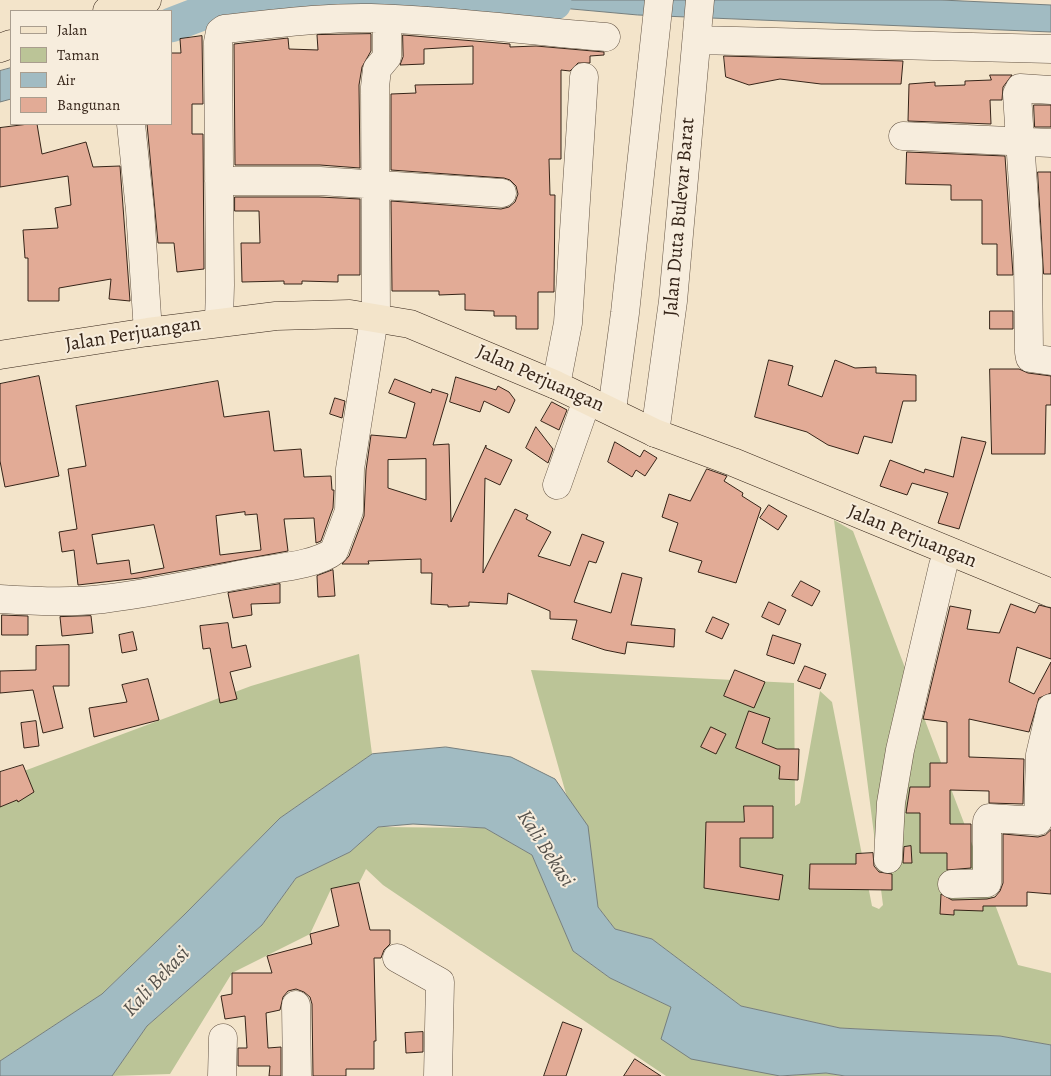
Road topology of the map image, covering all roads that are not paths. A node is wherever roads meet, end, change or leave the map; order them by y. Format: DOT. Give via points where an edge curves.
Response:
graph roads {
  1 [pos="147,0"];
  2 [pos="111,10"];
  3 [pos="658,13"];
  4 [pos="387,19"];
  5 [pos="698,22"];
  6 [pos="606,37"];
  7 [pos="1051,49"];
  8 [pos="584,77"];
  9 [pos="1051,90"];
  10 [pos="131,125"];
  11 [pos="903,136"];
  12 [pos="1020,140"];
  13 [pos="1051,143"];
  14 [pos="219,181"];
  15 [pos="376,184"];
  16 [pos="502,193"];
  17 [pos="376,317"];
  18 [pos="219,322"];
  19 [pos="148,332"];
  20 [pos="0,355"];
  21 [pos="1051,361"];
  22 [pos="556,385"];
  23 [pos="587,400"];
  24 [pos="612,410"];
  25 [pos="655,433"];
  26 [pos="557,485"];
  27 [pos="948,552"];
  28 [pos="1051,593"];
  29 [pos="0,599"];
  30 [pos="1051,708"];
  31 [pos="888,859"];
  32 [pos="952,884"];
  33 [pos="398,958"];
  34 [pos="296,1005"];
  35 [pos="223,1038"];
  36 [pos="222,1076"];
  37 [pos="297,1076"];
  38 [pos="438,1076"];
  1 -- 2 [label="main road"];
  3 -- 24 [label="street"];
  4 -- 6 [label="street" via="465,22"];
  4 -- 14 [label="street" via="286,21 220,32"];
  4 -- 15 [label="street" via="387,57 378,69 375,87"];
  5 -- 7 [label="street"];
  5 -- 25 [label="street, Jalan Duta Bulevar Barat" via="673,301"];
  8 -- 22 [label="street" via="568,323"];
  9 -- 12 [label="street" via="1025,87 1018,90"];
  10 -- 19 [label="street"];
  11 -- 12 [label="street"];
  12 -- 13 [label="street"];
  12 -- 21 [label="street" via="1028,260 1029,352 1034,360"];
  14 -- 15 [label="street"];
  14 -- 18 [label="street"];
  15 -- 16 [label="street"];
  15 -- 17 [label="street"];
  17 -- 18 [label="main road, Jalan Perjuangan" via="350,314 276,316"];
  17 -- 22 [label="main road, Jalan Perjuangan" via="410,324"];
  17 -- 29 [label="street" via="350,469 349,511 334,551 329,555 128,596 46,601"];
  18 -- 19 [label="main road, Jalan Perjuangan"];
  19 -- 20 [label="main road, Jalan Perjuangan"];
  22 -- 23 [label="main road, Jalan Perjuangan"];
  23 -- 24 [label="main road, Jalan Perjuangan"];
  23 -- 26 [label="street"];
  24 -- 25 [label="main road, Jalan Perjuangan"];
  25 -- 27 [label="main road, Jalan Perjuangan"];
  27 -- 28 [label="main road, Jalan Perjuangan"];
  27 -- 31 [label="street" via="900,750"];
  30 -- 32 [label="street" via="1040,755 1038,821 989,818 987,883"];
  33 -- 38 [label="street" via="440,982"];
  34 -- 37 [label="street"];
  35 -- 36 [label="street"];
}
